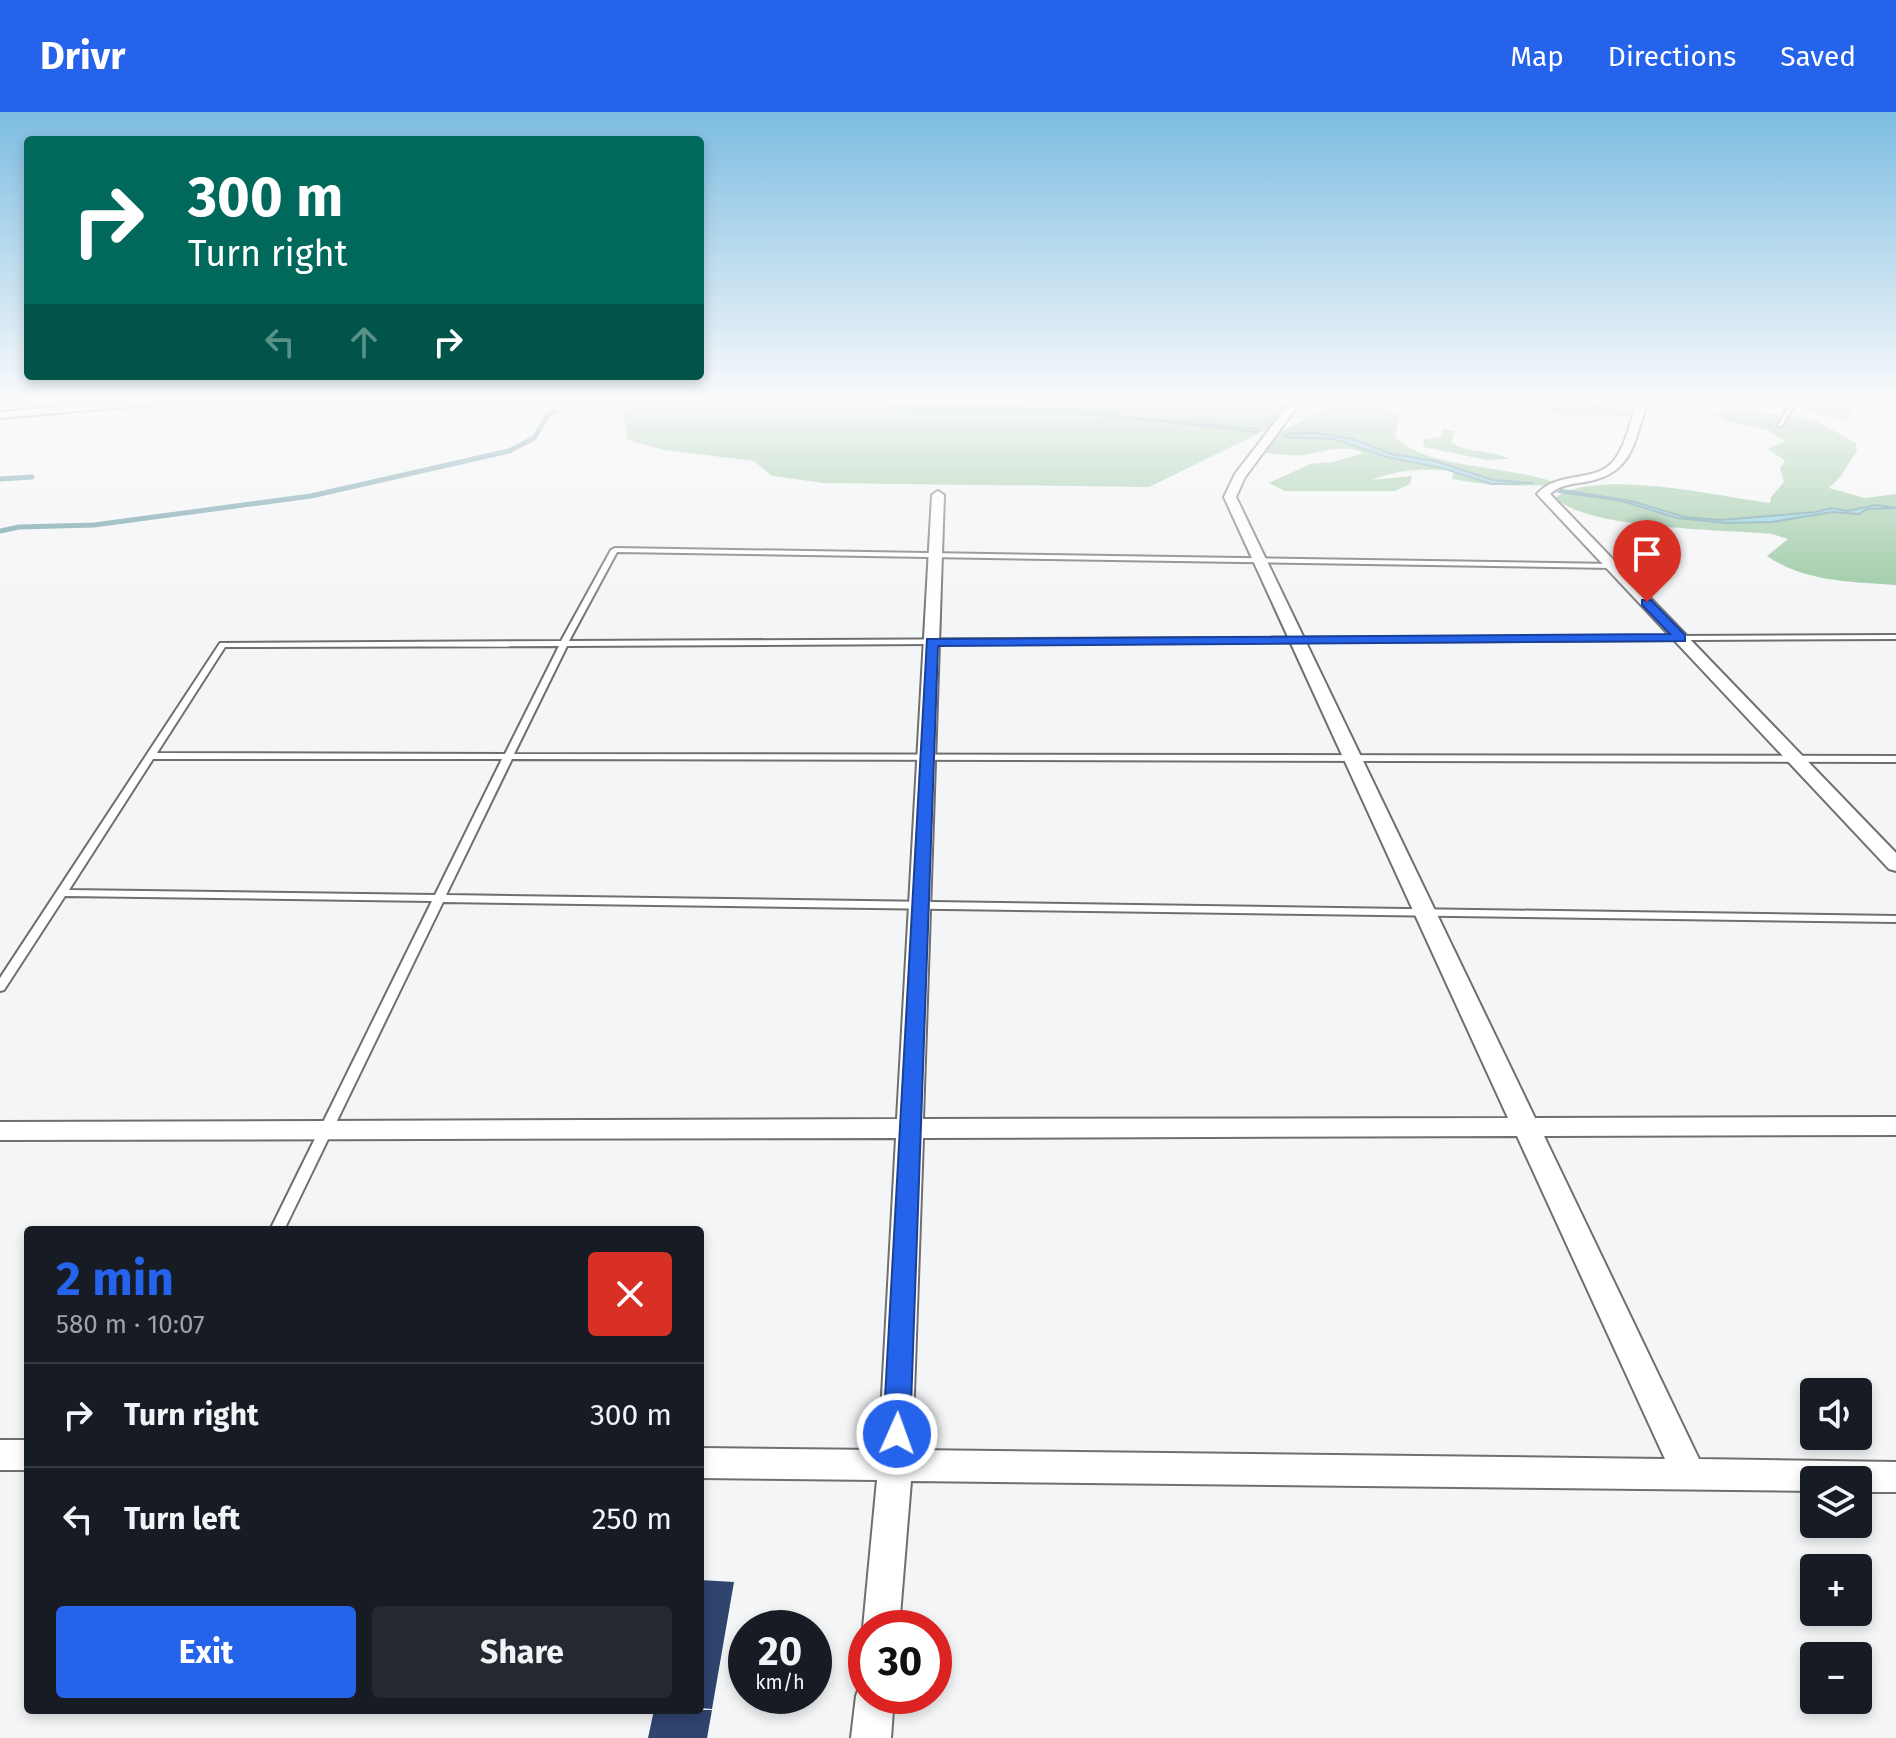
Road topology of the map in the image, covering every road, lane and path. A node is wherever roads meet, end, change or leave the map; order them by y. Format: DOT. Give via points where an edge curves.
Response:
graph roads {
  1 [pos="1240,476"];
  2 [pos="1590,476"];
  3 [pos="938,495"];
  4 [pos="936,555"];
  5 [pos="1259,561"];
  6 [pos="1612,566"];
  7 [pos="1896,637"];
  8 [pos="1681,638"];
  9 [pos="1297,640"];
  10 [pos="932,642"];
  11 [pos="564,643"];
  12 [pos="151,756"];
  13 [pos="509,757"];
  14 [pos="926,757"];
  15 [pos="1353,758"];
  16 [pos="1795,759"];
  17 [pos="1896,759"];
  18 [pos="1896,865"];
  19 [pos="61,893"];
  20 [pos="440,899"];
  21 [pos="920,906"];
  22 [pos="1425,913"];
  23 [pos="1896,919"];
  24 [pos="0,987"];
  25 [pos="1896,1126"];
  26 [pos="1527,1127"];
  27 [pos="910,1128"];
  28 [pos="328,1130"];
  29 [pos="0,1131"];
  30 [pos="279,1226"];
  31 [pos="0,1455"];
  32 [pos="24,1455"];
  33 [pos="704,1463"];
  34 [pos="895,1465"];
  35 [pos="1689,1474"];
  36 [pos="1896,1477"];
  37 [pos="883,1610"];
  38 [pos="873,1714"];
  39 [pos="871,1738"];
  1 -- 5 [label="street" via="1230,497"];
  2 -- 6 [label="street" via="1555,485 1543,494"];
  3 -- 4 [label="street"];
  4 -- 5 [label="lane"];
  4 -- 10 [label="street"];
  4 -- 11 [label="lane" via="615,550"];
  5 -- 6 [label="lane"];
  5 -- 9 [label="street"];
  6 -- 8 [label="street"];
  7 -- 8 [label="lane"];
  8 -- 9 [label="lane"];
  8 -- 16 [label="street"];
  9 -- 10 [label="lane"];
  9 -- 15 [label="street"];
  10 -- 11 [label="lane"];
  10 -- 14 [label="street"];
  11 -- 12 [label="lane" via="223,645"];
  11 -- 13 [label="lane"];
  12 -- 13 [label="lane"];
  12 -- 19 [label="lane"];
  13 -- 14 [label="lane"];
  13 -- 20 [label="lane"];
  14 -- 15 [label="lane"];
  14 -- 21 [label="street"];
  15 -- 16 [label="lane"];
  15 -- 22 [label="street"];
  16 -- 17 [label="lane"];
  16 -- 18 [label="street"];
  19 -- 20 [label="lane"];
  19 -- 24 [label="lane"];
  20 -- 21 [label="lane"];
  20 -- 28 [label="lane"];
  21 -- 22 [label="lane"];
  21 -- 27 [label="street"];
  22 -- 23 [label="lane"];
  22 -- 26 [label="street"];
  25 -- 26 [label="street"];
  26 -- 27 [label="street"];
  26 -- 35 [label="street"];
  27 -- 28 [label="street"];
  27 -- 34 [label="street"];
  28 -- 29 [label="street"];
  28 -- 30 [label="lane"];
  31 -- 32 [label="street"];
  33 -- 34 [label="street"];
  34 -- 35 [label="street"];
  34 -- 37 [label="street"];
  35 -- 36 [label="street"];
  38 -- 39 [label="street"];
}
